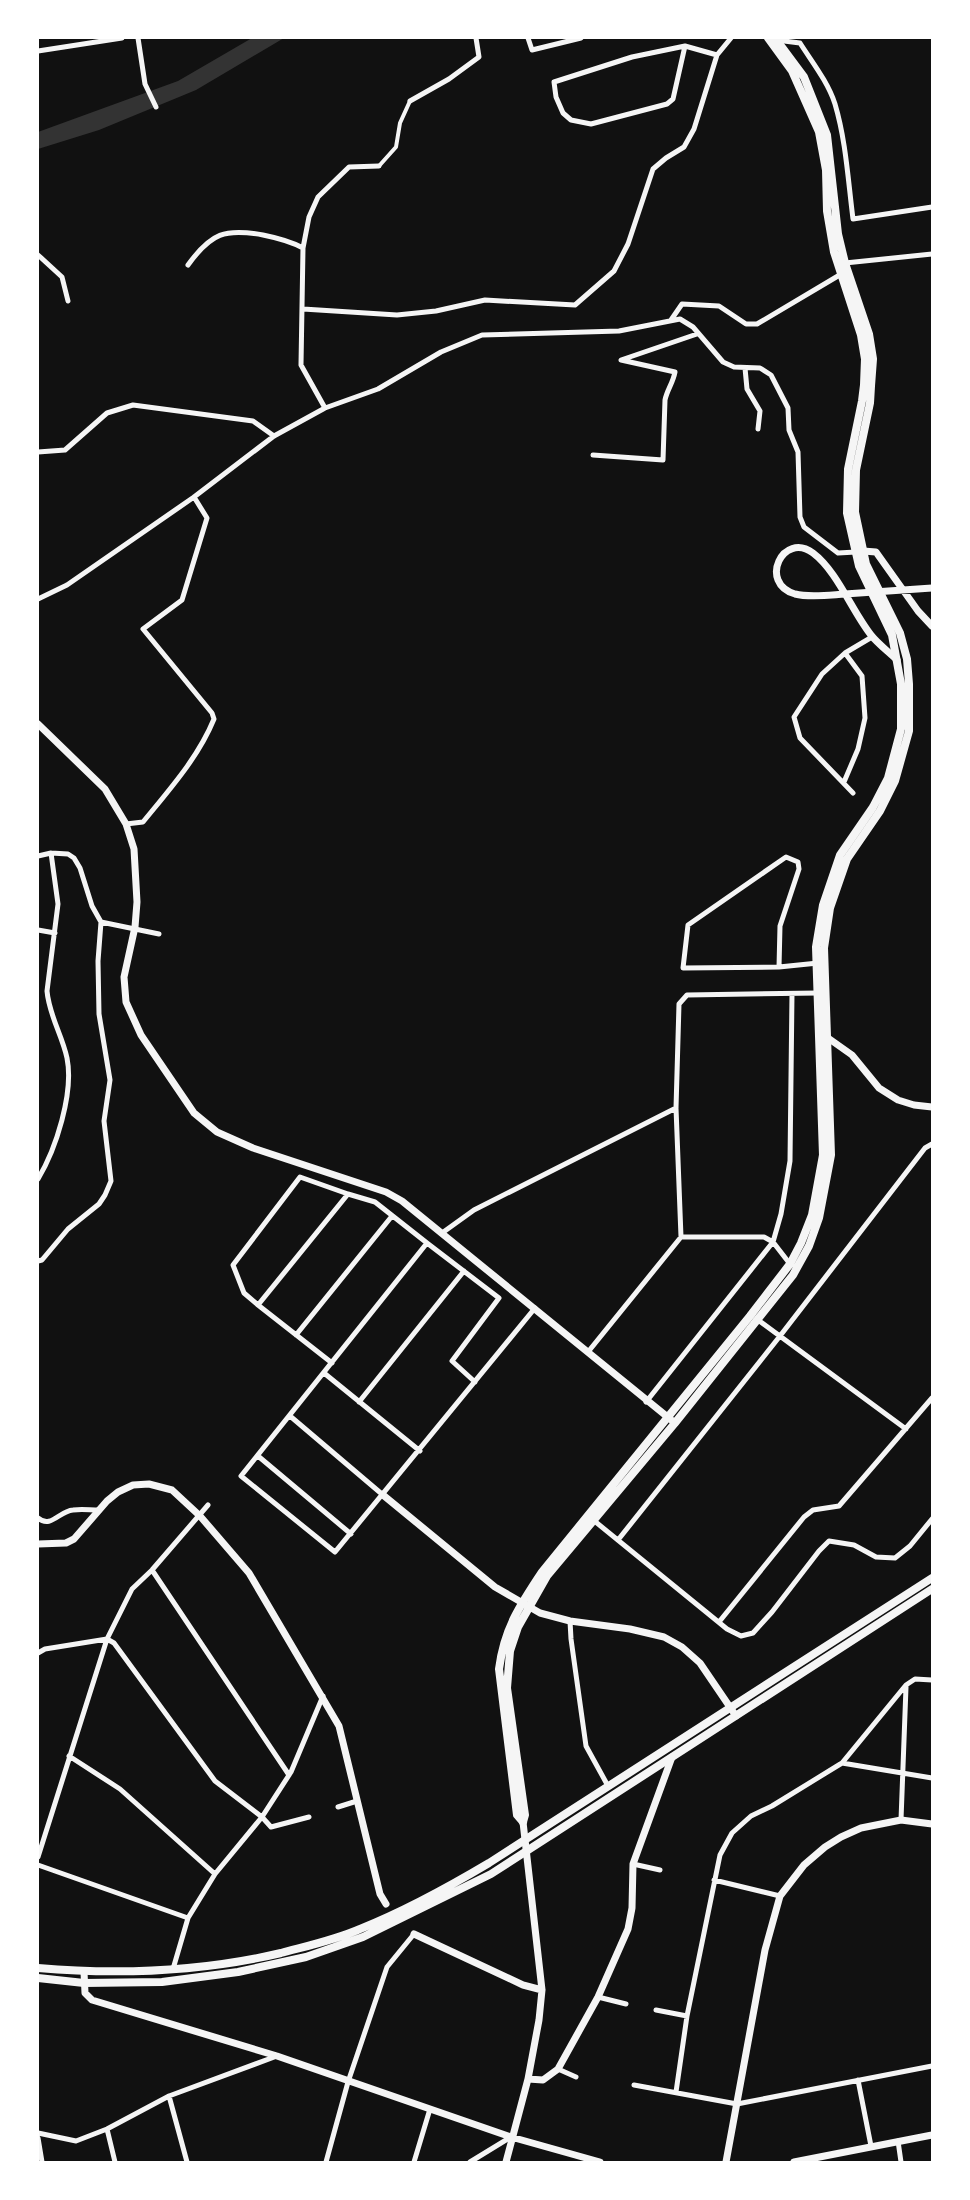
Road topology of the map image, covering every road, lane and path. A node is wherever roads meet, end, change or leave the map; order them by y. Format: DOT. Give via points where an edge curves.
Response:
graph roads {
  1 [pos="122,38"];
  2 [pos="138,38"];
  3 [pos="476,38"];
  4 [pos="528,38"];
  5 [pos="581,38"];
  6 [pos="732,38"];
  7 [pos="773,38"];
  8 [pos="684,46"];
  9 [pos="38,51"];
  10 [pos="717,55"];
  11 [pos="410,101"];
  12 [pos="156,107"];
  13 [pos="379,166"];
  14 [pos="933,207"];
  15 [pos="303,248"];
  16 [pos="933,254"];
  17 [pos="38,255"];
  18 [pos="188,265"];
  19 [pos="845,270"];
  20 [pos="68,301"];
  21 [pos="303,309"];
  22 [pos="671,320"];
  23 [pos="698,334"];
  24 [pos="745,368"];
  25 [pos="325,408"];
  26 [pos="758,429"];
  27 [pos="274,436"];
  28 [pos="38,452"];
  29 [pos="594,455"];
  30 [pos="194,497"];
  31 [pos="859,552"];
  32 [pos="933,588"];
  33 [pos="38,599"];
  34 [pos="933,626"];
  35 [pos="872,636"];
  36 [pos="845,653"];
  37 [pos="897,660"];
  38 [pos="38,724"];
  39 [pos="844,782"];
  40 [pos="853,793"];
  41 [pos="126,824"];
  42 [pos="51,853"];
  43 [pos="38,856"];
  44 [pos="101,922"];
  45 [pos="38,930"];
  46 [pos="55,933"];
  47 [pos="159,934"];
  48 [pos="818,963"];
  49 [pos="779,967"];
  50 [pos="818,993"];
  51 [pos="792,994"];
  52 [pos="828,1038"];
  53 [pos="933,1107"];
  54 [pos="676,1108"];
  55 [pos="933,1144"];
  56 [pos="38,1179"];
  57 [pos="348,1194"];
  58 [pos="392,1216"];
  59 [pos="442,1233"];
  60 [pos="681,1237"];
  61 [pos="773,1242"];
  62 [pos="427,1243"];
  63 [pos="38,1261"];
  64 [pos="790,1264"];
  65 [pos="464,1271"];
  66 [pos="258,1305"];
  67 [pos="535,1308"];
  68 [pos="758,1320"];
  69 [pos="296,1335"];
  70 [pos="780,1336"];
  71 [pos="588,1352"];
  72 [pos="332,1363"];
  73 [pos="324,1373"];
  74 [pos="475,1382"];
  75 [pos="933,1398"];
  76 [pos="359,1402"];
  77 [pos="646,1402"];
  78 [pos="290,1416"];
  79 [pos="671,1420"];
  80 [pos="906,1429"];
  81 [pos="420,1451"];
  82 [pos="258,1456"];
  83 [pos="383,1495"];
  84 [pos="208,1505"];
  85 [pos="99,1510"];
  86 [pos="200,1516"];
  87 [pos="38,1518"];
  88 [pos="591,1518"];
  89 [pos="933,1519"];
  90 [pos="351,1534"];
  91 [pos="618,1540"];
  92 [pos="38,1544"];
  93 [pos="152,1570"];
  94 [pos="933,1578"];
  95 [pos="933,1589"];
  96 [pos="525,1605"];
  97 [pos="570,1621"];
  98 [pos="719,1622"];
  99 [pos="107,1639"];
  100 [pos="38,1653"];
  101 [pos="932,1678"];
  102 [pos="905,1683"];
  103 [pos="323,1696"];
  104 [pos="734,1712"];
  105 [pos="69,1756"];
  106 [pos="672,1757"];
  107 [pos="842,1763"];
  108 [pos="902,1774"];
  109 [pos="289,1775"];
  110 [pos="933,1778"];
  111 [pos="608,1786"];
  112 [pos="357,1801"];
  113 [pos="338,1807"];
  114 [pos="262,1817"];
  115 [pos="309,1817"];
  116 [pos="902,1820"];
  117 [pos="523,1822"];
  118 [pos="933,1824"];
  119 [pos="38,1857"];
  120 [pos="633,1864"];
  121 [pos="38,1865"];
  122 [pos="660,1870"];
  123 [pos="215,1874"];
  124 [pos="714,1880"];
  125 [pos="780,1896"];
  126 [pos="387,1904"];
  127 [pos="188,1918"];
  128 [pos="414,1934"];
  129 [pos="38,1968"];
  130 [pos="172,1971"];
  131 [pos="84,1972"];
  132 [pos="38,1978"];
  133 [pos="84,1983"];
  134 [pos="542,1990"];
  135 [pos="598,1997"];
  136 [pos="626,2004"];
  137 [pos="656,2010"];
  138 [pos="687,2016"];
  139 [pos="277,2056"];
  140 [pos="933,2066"];
  141 [pos="558,2069"];
  142 [pos="576,2078"];
  143 [pos="528,2079"];
  144 [pos="858,2080"];
  145 [pos="348,2082"];
  146 [pos="634,2085"];
  147 [pos="676,2092"];
  148 [pos="169,2096"];
  149 [pos="737,2103"];
  150 [pos="430,2109"];
  151 [pos="107,2129"];
  152 [pos="38,2133"];
  153 [pos="933,2135"];
  154 [pos="511,2137"];
  155 [pos="38,2138"];
  156 [pos="898,2141"];
  157 [pos="871,2146"];
  158 [pos="588,2161"];
  159 [pos="798,2162"];
  160 [pos="42,2163"];
  161 [pos="115,2163"];
  162 [pos="187,2163"];
  163 [pos="326,2163"];
  164 [pos="414,2163"];
  165 [pos="470,2163"];
  166 [pos="506,2163"];
  167 [pos="600,2163"];
  168 [pos="726,2163"];
  169 [pos="902,2163"];
  1 -- 9 [label="street"];
  2 -- 12 [label="street" via="145,84"];
  3 -- 11 [label="street" via="479,57"];
  4 -- 5 [label="street" via="532,50"];
  6 -- 10 [label="street"];
  7 -- 14 [label="street" via="800,43 834,102 847,154 852,222"];
  7 -- 19 [label="main road" via="804,77 827,135"];
  8 -- 8 [label="street" via="673,99 667,104 591,124 571,120 562,113 555,82 632,57"];
  8 -- 10 [label="street"];
  10 -- 21 [label="street" via="694,129 684,147 653,169 628,244 614,271 575,305 485,300 397,315"];
  11 -- 13 [label="street" via="400,123 396,147"];
  13 -- 15 [label="street" via="349,167 318,197"];
  15 -- 18 [label="street" via="287,240 238,230 207,242"];
  15 -- 21 [label="street"];
  16 -- 19 [label="street"];
  17 -- 20 [label="street" via="62,277"];
  19 -- 22 [label="street" via="757,324 746,324 719,306 682,304"];
  19 -- 31 [label="main road" via="863,312 873,359 870,403 854,484"];
  21 -- 25 [label="street" via="301,365"];
  22 -- 23 [label="street" via="680,319"];
  22 -- 25 [label="street" via="619,332 482,335 441,352 378,389"];
  23 -- 24 [label="street" via="723,362"];
  23 -- 29 [label="street" via="621,360 675,372 665,400 663,460"];
  24 -- 26 [label="street" via="747,389 760,411"];
  24 -- 31 [label="street" via="760,368 771,375 788,408 789,430 798,452 800,517 804,527 838,553"];
  25 -- 27 [label="street"];
  27 -- 28 [label="street" via="253,421 133,405 107,413 64,450"];
  27 -- 30 [label="street"];
  30 -- 33 [label="street" via="68,585"];
  30 -- 41 [label="street" via="207,518 182,600 143,629 214,719 184,770 143,822"];
  31 -- 34 [label="street" via="876,552"];
  31 -- 37 [label="main road" via="859,566 886,619"];
  31 -- 52 [label="main road" via="893,617 907,659 909,731 895,781 848,859 830,908 824,948"];
  32 -- 35 [label="street" via="826,595 794,594 780,584 776,572 780,558 795,548 813,553 833,577"];
  35 -- 36 [label="street"];
  35 -- 37 [label="street"];
  36 -- 39 [label="street" via="862,676 865,718 858,749"];
  36 -- 39 [label="street" via="822,674 794,717 800,738"];
  37 -- 48 [label="main road" via="902,709 895,756 879,797 840,855 831,879 818,926"];
  38 -- 41 [label="street" via="105,789"];
  39 -- 40 [label="street"];
  41 -- 59 [label="street" via="134,849 137,902 124,977 126,1002 141,1035 194,1113 217,1132 253,1148 387,1192"];
  42 -- 43 [label="street"];
  42 -- 44 [label="street" via="74,858"];
  42 -- 46 [label="street" via="58,904"];
  44 -- 47 [label="street"];
  44 -- 63 [label="street" via="99,1014 110,1070 104,1121 111,1180 99,1204"];
  45 -- 46 [label="street"];
  46 -- 56 [label="street" via="47,991 67,1057 69,1077 55,1145"];
  48 -- 49 [label="street"];
  48 -- 50 [label="main road"];
  49 -- 49 [label="street" via="780,926 799,869 798,862 786,857 688,925 683,968"];
  50 -- 51 [label="street"];
  50 -- 64 [label="main road" via="823,1155 812,1215"];
  51 -- 54 [label="street" via="687,995 679,1004"];
  51 -- 61 [label="street" via="790,1161"];
  52 -- 53 [label="street" via="852,1055 879,1088 898,1100"];
  52 -- 68 [label="main road" via="831,1155 819,1218 793,1275"];
  54 -- 59 [label="street" via="474,1210"];
  54 -- 60 [label="street"];
  55 -- 70 [label="street" via="925,1148"];
  57 -- 58 [label="street" via="375,1202"];
  57 -- 66 [label="street"];
  57 -- 66 [label="street" via="300,1177 233,1265 244,1293"];
  58 -- 62 [label="street"];
  58 -- 69 [label="street"];
  59 -- 67 [label="street"];
  60 -- 61 [label="street" via="764,1237"];
  60 -- 71 [label="street"];
  61 -- 64 [label="street"];
  61 -- 77 [label="street"];
  62 -- 65 [label="street"];
  62 -- 72 [label="street"];
  64 -- 79 [label="main road"];
  65 -- 74 [label="street" via="499,1298 452,1361"];
  65 -- 76 [label="street"];
  66 -- 69 [label="street"];
  67 -- 71 [label="street"];
  67 -- 74 [label="street"];
  68 -- 70 [label="street"];
  68 -- 79 [label="main road"];
  69 -- 72 [label="street"];
  70 -- 80 [label="street"];
  70 -- 91 [label="street"];
  71 -- 77 [label="street"];
  72 -- 73 [label="street"];
  73 -- 76 [label="street"];
  73 -- 78 [label="street"];
  74 -- 81 [label="street"];
  75 -- 80 [label="street"];
  76 -- 81 [label="street"];
  77 -- 79 [label="street"];
  78 -- 82 [label="street"];
  78 -- 83 [label="street"];
  79 -- 88 [label="main road"];
  80 -- 98 [label="street" via="839,1506 813,1510 804,1517"];
  81 -- 83 [label="street"];
  82 -- 90 [label="street"];
  82 -- 90 [label="street" via="242,1476 335,1552"];
  83 -- 90 [label="street"];
  83 -- 96 [label="street" via="495,1587"];
  84 -- 86 [label="street"];
  85 -- 86 [label="street" via="117,1492 149,1484 172,1490"];
  85 -- 87 [label="street" via="66,1511 51,1522"];
  85 -- 92 [label="street" via="74,1539"];
  86 -- 93 [label="street"];
  86 -- 103 [label="street" via="249,1573"];
  88 -- 91 [label="street"];
  88 -- 96 [label="main road"];
  89 -- 98 [label="street" via="895,1558 876,1557 854,1545 829,1541 753,1633 741,1636"];
  91 -- 98 [label="street"];
  93 -- 99 [label="street" via="132,1589"];
  93 -- 109 [label="street"];
  94 -- 104 [label="main road"];
  95 -- 104 [label="main road"];
  96 -- 97 [label="street"];
  96 -- 117 [label="main road" via="510,1651 507,1688"];
  97 -- 104 [label="street" via="664,1637 700,1663"];
  97 -- 111 [label="street" via="586,1746"];
  99 -- 100 [label="street"];
  99 -- 105 [label="street"];
  99 -- 114 [label="street" via="122,1650 215,1780"];
  101 -- 102 [label="street"];
  102 -- 107 [label="street"];
  102 -- 108 [label="street"];
  103 -- 109 [label="street"];
  103 -- 112 [label="street" via="339,1726"];
  104 -- 106 [label="main road"];
  104 -- 111 [label="main road"];
  105 -- 119 [label="street"];
  105 -- 123 [label="street" via="120,1789"];
  106 -- 120 [label="street"];
  106 -- 133 [label="main road" via="491,1874 363,1937 306,1957 238,1972 162,1982"];
  107 -- 108 [label="street"];
  107 -- 124 [label="street" via="751,1816 732,1833 720,1855"];
  108 -- 110 [label="street"];
  108 -- 116 [label="street"];
  109 -- 114 [label="street"];
  111 -- 130 [label="main road" via="444,1891 358,1930 237,1963"];
  112 -- 113 [label="street"];
  112 -- 126 [label="street" via="380,1894"];
  114 -- 115 [label="street" via="271,1827"];
  114 -- 123 [label="street"];
  116 -- 118 [label="street"];
  116 -- 125 [label="street" via="861,1828 841,1837 804,1865"];
  117 -- 134 [label="street"];
  120 -- 122 [label="street"];
  120 -- 135 [label="street" via="632,1908 627,1929"];
  121 -- 127 [label="street"];
  123 -- 127 [label="street"];
  124 -- 125 [label="street"];
  124 -- 138 [label="street"];
  125 -- 149 [label="street" via="765,1950"];
  127 -- 130 [label="street"];
  128 -- 134 [label="street" via="523,1985"];
  128 -- 145 [label="street" via="387,1967"];
  129 -- 131 [label="main road"];
  130 -- 131 [label="main road"];
  131 -- 133 [label="street"];
  132 -- 133 [label="main road"];
  133 -- 139 [label="street" via="85,1993 92,2000"];
  134 -- 143 [label="street"];
  135 -- 136 [label="street"];
  135 -- 141 [label="street"];
  137 -- 138 [label="street"];
  138 -- 147 [label="street"];
  139 -- 145 [label="street"];
  139 -- 148 [label="street"];
  140 -- 144 [label="street"];
  141 -- 142 [label="street"];
  141 -- 143 [label="street" via="543,2080"];
  143 -- 154 [label="street"];
  144 -- 149 [label="street"];
  144 -- 157 [label="street"];
  145 -- 150 [label="street"];
  145 -- 163 [label="street"];
  146 -- 147 [label="street"];
  147 -- 149 [label="street"];
  148 -- 151 [label="street"];
  148 -- 162 [label="street"];
  149 -- 168 [label="street"];
  150 -- 154 [label="street"];
  150 -- 164 [label="street"];
  151 -- 152 [label="street" via="76,2141"];
  151 -- 161 [label="street"];
  153 -- 156 [label="street"];
  154 -- 158 [label="street"];
  154 -- 165 [label="street"];
  154 -- 166 [label="street"];
  155 -- 160 [label="street"];
  156 -- 157 [label="street"];
  156 -- 169 [label="street"];
  157 -- 159 [label="street"];
  158 -- 167 [label="street"];
}
